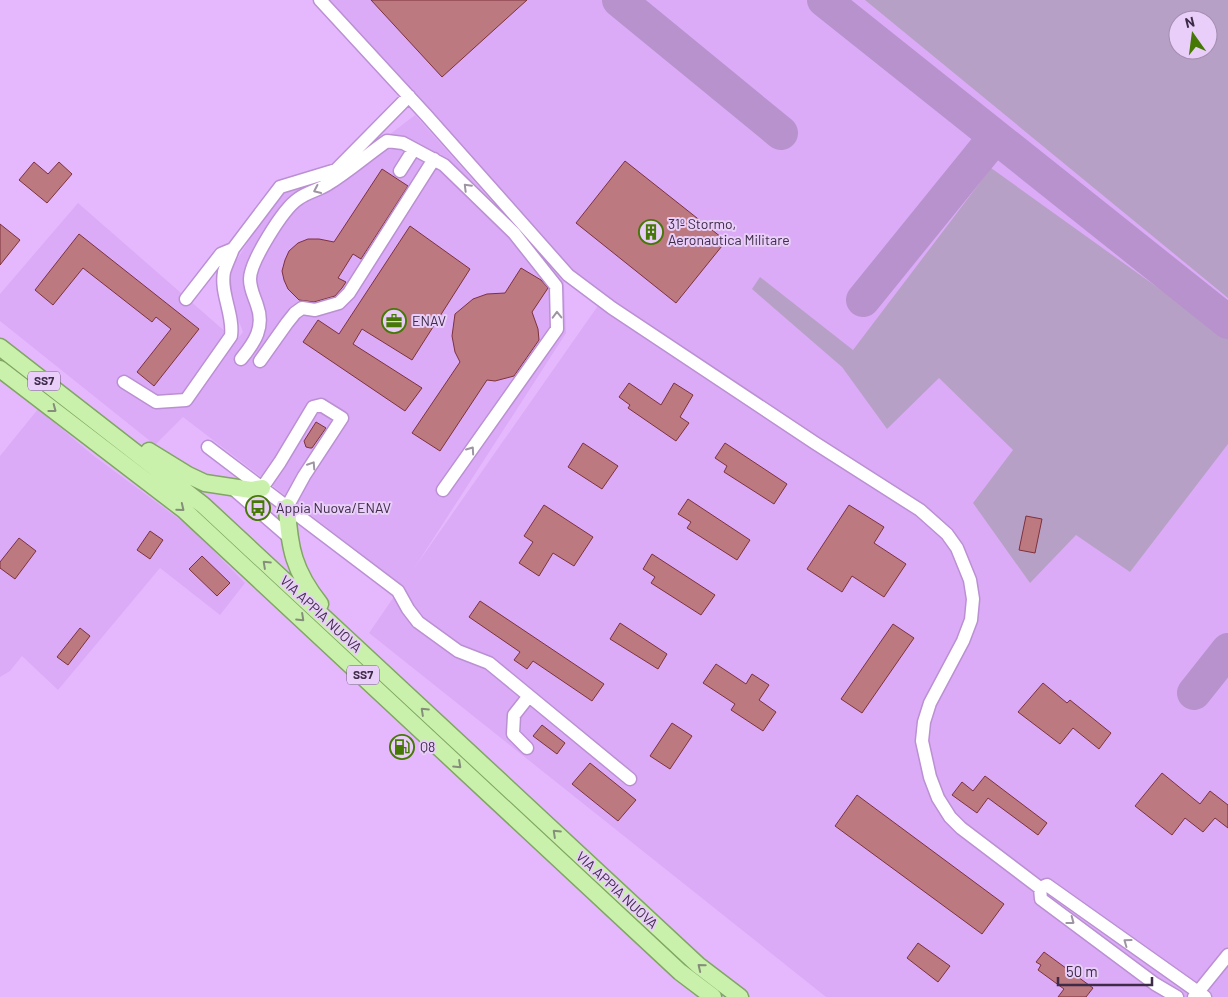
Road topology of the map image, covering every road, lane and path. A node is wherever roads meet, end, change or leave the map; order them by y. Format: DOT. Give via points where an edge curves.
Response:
graph roads {
  1 [pos="320,0"];
  2 [pos="409,96"];
  3 [pos="414,148"];
  4 [pos="434,159"];
  5 [pos="400,171"];
  6 [pos="233,250"];
  7 [pos="186,299"];
  8 [pos="0,347"];
  9 [pos="241,359"];
  10 [pos="260,362"];
  11 [pos="0,369"];
  12 [pos="124,382"];
  13 [pos="89,416"];
  14 [pos="208,447"];
  15 [pos="230,487"];
  16 [pos="262,488"];
  17 [pos="443,490"];
  18 [pos="287,506"];
  19 [pos="290,538"];
  20 [pos="353,645"];
  21 [pos="529,696"];
  22 [pos="527,748"];
  23 [pos="630,779"];
  24 [pos="1040,888"];
  25 [pos="1228,955"];
  26 [pos="1167,971"];
  27 [pos="1155,984"];
  28 [pos="1199,995"];
  29 [pos="713,997"];
  30 [pos="740,997"];
  31 [pos="1177,997"];
  1 -- 2 [label="street"];
  2 -- 6 [label="street" via="336,170 280,187"];
  2 -- 24 [label="street" via="568,275 612,308 920,510 947,534 965,564 973,599 971,620 963,641 933,695 924,722 922,741 930,777 950,817"];
  3 -- 4 [label="street"];
  3 -- 5 [label="street"];
  3 -- 9 [label="street, one-way" via="387,141 328,185 298,198 290,206 253,263 250,279 260,327 254,344"];
  4 -- 10 [label="street" via="340,303 315,310 302,308 295,313"];
  17 -- 4 [label="street, one-way" via="557,328 556,286 514,233 444,164"];
  6 -- 7 [label="street" via="221,254"];
  6 -- 12 [label="street" via="224,273 231,336 186,400 156,402"];
  8 -- 13 [label="main road, VIA APPIA NUOVA / SS7"];
  11 -- 29 [label="main road, VIA APPIA NUOVA / SS7, one-way" via="184,510 680,972"];
  13 -- 15 [label="main road" via="197,480"];
  20 -- 13 [label="main road, VIA APPIA NUOVA / SS7, one-way" via="203,505"];
  14 -- 16 [label="street"];
  15 -- 16 [label="main road"];
  15 -- 19 [label="street"];
  16 -- 18 [label="street"];
  18 -- 16 [label="street, one-way" via="342,418 321,405 313,407"];
  18 -- 19 [label="main road"];
  18 -- 21 [label="street" via="398,591 418,622 458,651 489,663"];
  19 -- 20 [label="main road" via="296,565 307,586"];
  30 -- 20 [label="main road, VIA APPIA NUOVA / SS7, one-way" via="698,965"];
  21 -- 22 [label="street" via="514,715 513,734"];
  21 -- 23 [label="street"];
  26 -- 24 [label="street, one-way" via="1047,885"];
  24 -- 27 [label="street, one-way" via="1041,899"];
  25 -- 28 [label="street"];
  26 -- 27 [label="street"];
  26 -- 28 [label="street"];
  27 -- 31 [label="street"];
}
